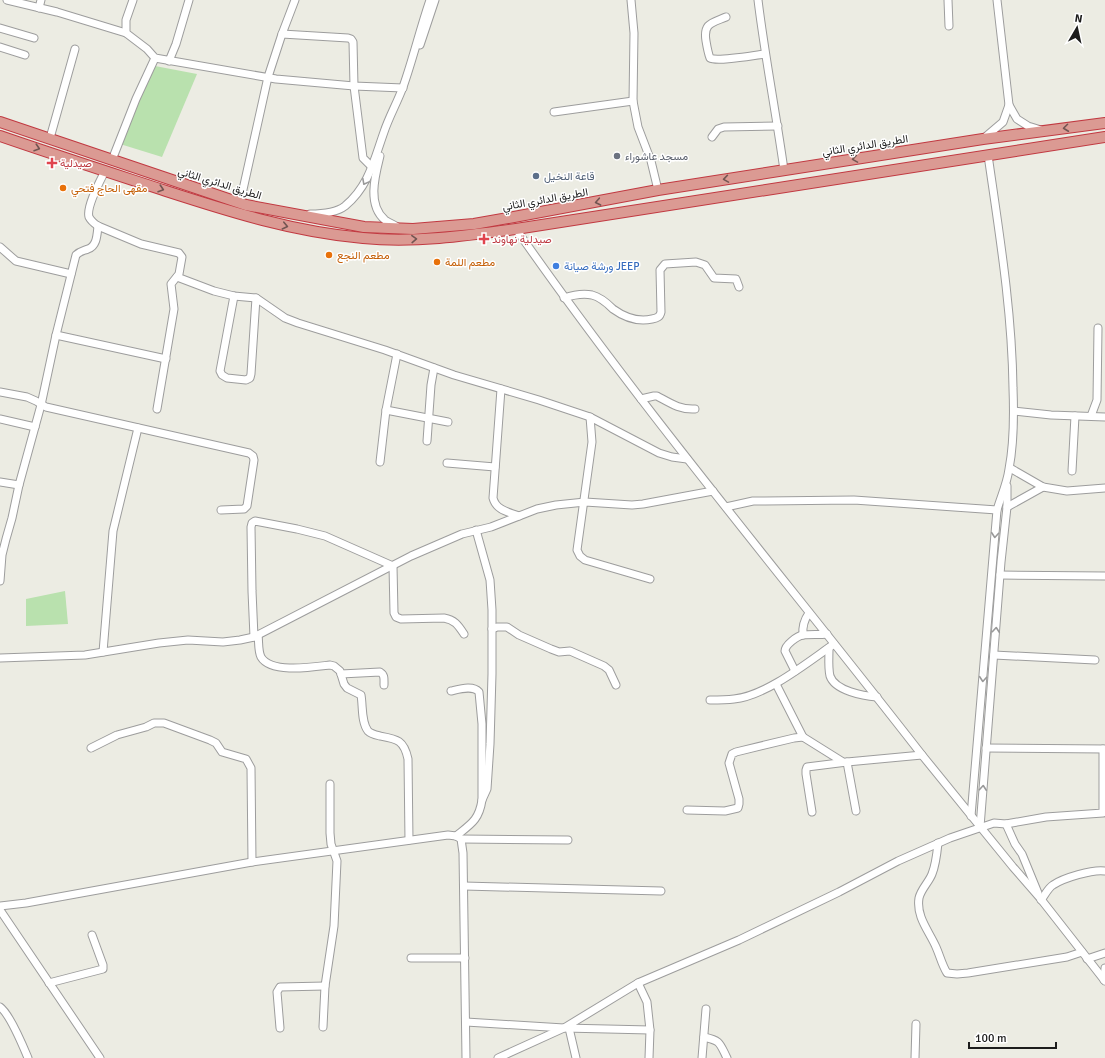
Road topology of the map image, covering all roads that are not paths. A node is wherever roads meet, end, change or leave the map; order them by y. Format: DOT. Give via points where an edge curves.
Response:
graph roads {
  1 [pos="8,0"];
  2 [pos="41,0"];
  3 [pos="134,0"];
  4 [pos="189,0"];
  5 [pos="295,0"];
  6 [pos="430,0"];
  7 [pos="435,0"];
  8 [pos="631,0"];
  9 [pos="758,0"];
  10 [pos="948,0"];
  11 [pos="997,0"];
  12 [pos="39,8"];
  13 [pos="726,17"];
  14 [pos="949,26"];
  15 [pos="0,28"];
  16 [pos="126,34"];
  17 [pos="282,34"];
  18 [pos="34,38"];
  19 [pos="0,47"];
  20 [pos="75,49"];
  21 [pos="765,54"];
  22 [pos="25,55"];
  23 [pos="155,58"];
  24 [pos="169,61"];
  25 [pos="268,77"];
  26 [pos="354,86"];
  27 [pos="403,88"];
  28 [pos="633,101"];
  29 [pos="1009,105"];
  30 [pos="554,112"];
  31 [pos="0,122"];
  32 [pos="1105,123"];
  33 [pos="778,126"];
  34 [pos="1041,131"];
  35 [pos="0,136"];
  36 [pos="712,137"];
  37 [pos="1105,137"];
  38 [pos="50,138"];
  39 [pos="983,139"];
  40 [pos="988,155"];
  41 [pos="112,160"];
  42 [pos="372,167"];
  43 [pos="784,170"];
  44 [pos="897,170"];
  45 [pos="104,171"];
  46 [pos="793,186"];
  47 [pos="658,190"];
  48 [pos="240,203"];
  49 [pos="293,214"];
  50 [pos="98,226"];
  51 [pos="401,229"];
  52 [pos="516,229"];
  53 [pos="0,247"];
  54 [pos="71,274"];
  55 [pos="177,277"];
  56 [pos="739,287"];
  57 [pos="234,296"];
  58 [pos="256,298"];
  59 [pos="564,298"];
  60 [pos="1098,328"];
  61 [pos="56,336"];
  62 [pos="397,354"];
  63 [pos="166,359"];
  64 [pos="434,368"];
  65 [pos="501,389"];
  66 [pos="0,392"];
  67 [pos="641,399"];
  68 [pos="41,405"];
  69 [pos="695,408"];
  70 [pos="157,409"];
  71 [pos="386,410"];
  72 [pos="1014,412"];
  73 [pos="1075,416"];
  74 [pos="1090,416"];
  75 [pos="590,417"];
  76 [pos="1105,417"];
  77 [pos="429,419"];
  78 [pos="0,420"];
  79 [pos="448,422"];
  80 [pos="35,427"];
  81 [pos="138,428"];
  82 [pos="427,442"];
  83 [pos="687,459"];
  84 [pos="380,462"];
  85 [pos="447,463"];
  86 [pos="495,467"];
  87 [pos="1010,468"];
  88 [pos="1072,471"];
  89 [pos="0,482"];
  90 [pos="1006,484"];
  91 [pos="19,485"];
  92 [pos="1043,487"];
  93 [pos="1105,488"];
  94 [pos="713,491"];
  95 [pos="585,502"];
  96 [pos="726,507"];
  97 [pos="1008,507"];
  98 [pos="221,510"];
  99 [pos="997,510"];
  100 [pos="519,516"];
  101 [pos="476,530"];
  102 [pos="393,566"];
  103 [pos="1000,575"];
  104 [pos="1105,576"];
  105 [pos="650,579"];
  106 [pos="0,581"];
  107 [pos="809,613"];
  108 [pos="492,629"];
  109 [pos="464,634"];
  110 [pos="827,634"];
  111 [pos="803,635"];
  112 [pos="256,636"];
  113 [pos="832,646"];
  114 [pos="103,652"];
  115 [pos="994,655"];
  116 [pos="0,658"];
  117 [pos="1095,660"];
  118 [pos="795,671"];
  119 [pos="341,674"];
  120 [pos="776,684"];
  121 [pos="384,685"];
  122 [pos="616,685"];
  123 [pos="451,691"];
  124 [pos="877,697"];
  125 [pos="710,700"];
  126 [pos="803,737"];
  127 [pos="91,748"];
  128 [pos="986,748"];
  129 [pos="1104,749"];
  130 [pos="922,755"];
  131 [pos="845,762"];
  132 [pos="330,784"];
  133 [pos="482,800"];
  134 [pos="687,810"];
  135 [pos="856,811"];
  136 [pos="812,812"];
  137 [pos="1104,813"];
  138 [pos="971,816"];
  139 [pos="1006,824"];
  140 [pos="980,827"];
  141 [pos="459,838"];
  142 [pos="409,840"];
  143 [pos="568,840"];
  144 [pos="938,843"];
  145 [pos="333,851"];
  146 [pos="252,862"];
  147 [pos="1105,871"];
  148 [pos="464,886"];
  149 [pos="661,891"];
  150 [pos="1041,899"];
  151 [pos="0,906"];
  152 [pos="0,910"];
  153 [pos="92,935"];
  154 [pos="1082,952"];
  155 [pos="1105,953"];
  156 [pos="411,958"];
  157 [pos="465,958"];
  158 [pos="1087,959"];
  159 [pos="1105,968"];
  160 [pos="1105,981"];
  161 [pos="49,983"];
  162 [pos="638,983"];
  163 [pos="325,986"];
  164 [pos="0,1007"];
  165 [pos="706,1009"];
  166 [pos="466,1022"];
  167 [pos="916,1024"];
  168 [pos="323,1027"];
  169 [pos="280,1028"];
  170 [pos="566,1028"];
  171 [pos="650,1030"];
  172 [pos="704,1037"];
  173 [pos="28,1058"];
  174 [pos="100,1058"];
  175 [pos="466,1058"];
  176 [pos="498,1058"];
  177 [pos="576,1058"];
  178 [pos="649,1058"];
  179 [pos="702,1058"];
  180 [pos="726,1058"];
  181 [pos="915,1058"];
  1 -- 12 [label="street"];
  2 -- 12 [label="street"];
  3 -- 16 [label="street" via="126,20"];
  4 -- 24 [label="street"];
  5 -- 17 [label="street"];
  6 -- 27 [label="street"];
  7 -- 51 [label="street" via="378,162 374,195 376,207 385,220"];
  8 -- 28 [label="street" via="634,33"];
  9 -- 21 [label="street"];
  10 -- 14 [label="street"];
  11 -- 29 [label="street"];
  12 -- 16 [label="street"];
  13 -- 21 [label="street" via="706,28 710,58"];
  15 -- 18 [label="street"];
  16 -- 23 [label="street"];
  17 -- 25 [label="street"];
  17 -- 26 [label="street" via="351,39 354,46"];
  19 -- 22 [label="street"];
  20 -- 38 [label="street"];
  21 -- 33 [label="street"];
  23 -- 24 [label="street"];
  23 -- 41 [label="street"];
  24 -- 25 [label="street"];
  25 -- 26 [label="street"];
  25 -- 48 [label="street"];
  26 -- 27 [label="street"];
  26 -- 42 [label="street" via="363,158"];
  27 -- 42 [label="street"];
  28 -- 30 [label="street"];
  28 -- 47 [label="street" via="638,127 651,161"];
  29 -- 34 [label="street" via="1017,119"];
  29 -- 39 [label="street" via="1002,122"];
  31 -- 38 [label="highway, الطريق الدائري الثاني"];
  32 -- 34 [label="highway, الطريق الدائري الثاني, one-way"];
  33 -- 36 [label="street" via="724,127 718,129"];
  33 -- 43 [label="street"];
  34 -- 39 [label="highway, الطريق الدائري الثاني"];
  35 -- 45 [label="highway, one-way"];
  37 -- 40 [label="highway"];
  38 -- 41 [label="highway, الطريق الدائري الثاني"];
  39 -- 43 [label="highway, الطريق الدائري الثاني, one-way"];
  39 -- 44 [label="highway" via="878,159 870,163 874,170"];
  40 -- 44 [label="highway"];
  40 -- 72 [label="street" via="1010,315"];
  41 -- 48 [label="highway, الطريق الدائري الثاني"];
  42 -- 49 [label="street, one-way" via="360,191 344,207 334,212"];
  43 -- 46 [label="highway" via="809,173 810,179"];
  43 -- 47 [label="highway, الطريق الدائري الثاني, one-way"];
  44 -- 46 [label="highway"];
  45 -- 50 [label="street" via="89,210 90,219"];
  45 -- 52 [label="highway, one-way" via="240,215 329,234 374,239 412,239 477,235"];
  46 -- 52 [label="highway"];
  47 -- 51 [label="highway, الطريق الدائري الثاني, one-way" via="508,218 441,227"];
  48 -- 49 [label="highway, الطريق الدائري الثاني"];
  49 -- 51 [label="highway, الطريق الدائري الثاني" via="364,227"];
  50 -- 54 [label="street" via="93,246 76,255"];
  50 -- 55 [label="street" via="141,244 179,253 182,257"];
  52 -- 59 [label="street"];
  53 -- 54 [label="street" via="16,261"];
  54 -- 61 [label="street"];
  55 -- 57 [label="street"];
  55 -- 63 [label="street" via="171,284 174,309"];
  56 -- 59 [label="street" via="736,279 714,278 700,262 672,263 665,264 660,270 661,312 657,318 643,320 630,317 593,296 576,295"];
  57 -- 58 [label="street"];
  57 -- 58 [label="street" via="220,371 227,378 246,380 251,374"];
  58 -- 62 [label="street" via="285,318"];
  59 -- 67 [label="street"];
  60 -- 74 [label="street" via="1097,400"];
  61 -- 63 [label="street"];
  61 -- 68 [label="street"];
  62 -- 64 [label="street"];
  62 -- 71 [label="street"];
  63 -- 70 [label="street"];
  64 -- 65 [label="street"];
  64 -- 77 [label="street"];
  65 -- 75 [label="street"];
  65 -- 86 [label="street"];
  66 -- 68 [label="street" via="27,397"];
  67 -- 69 [label="street" via="654,396 677,407"];
  67 -- 83 [label="street"];
  68 -- 80 [label="street"];
  68 -- 81 [label="street"];
  71 -- 77 [label="street"];
  71 -- 84 [label="street"];
  72 -- 73 [label="street"];
  72 -- 87 [label="street"];
  73 -- 74 [label="street"];
  73 -- 88 [label="street"];
  74 -- 76 [label="street"];
  75 -- 83 [label="street" via="659,453"];
  75 -- 95 [label="street" via="592,442"];
  77 -- 79 [label="street"];
  77 -- 82 [label="street"];
  78 -- 80 [label="street"];
  80 -- 91 [label="street"];
  81 -- 98 [label="street" via="245,451 253,456 247,506 244,509"];
  81 -- 114 [label="street" via="113,531"];
  83 -- 94 [label="street"];
  85 -- 86 [label="street"];
  86 -- 100 [label="street" via="494,504"];
  87 -- 90 [label="street"];
  87 -- 92 [label="street"];
  89 -- 91 [label="street"];
  90 -- 97 [label="street"];
  90 -- 99 [label="street"];
  91 -- 106 [label="street" via="2,555"];
  92 -- 93 [label="street" via="1066,491"];
  92 -- 97 [label="street"];
  94 -- 95 [label="street" via="632,505"];
  94 -- 96 [label="street"];
  95 -- 100 [label="street" via="537,509"];
  95 -- 105 [label="street" via="577,550 580,556 590,562"];
  96 -- 99 [label="street" via="753,501 854,500"];
  96 -- 107 [label="street"];
  97 -- 103 [label="street"];
  99 -- 138 [label="street, one-way"];
  100 -- 101 [label="street"];
  101 -- 102 [label="street" via="451,537"];
  101 -- 108 [label="street" via="490,580"];
  102 -- 109 [label="street" via="396,617 450,619 456,622"];
  102 -- 112 [label="street"];
  102 -- 112 [label="street" via="325,536 255,521 251,527"];
  103 -- 104 [label="street"];
  115 -- 103 [label="street, one-way"];
  107 -- 110 [label="street"];
  107 -- 111 [label="street" via="803,625"];
  108 -- 122 [label="street" via="506,627 551,649 559,652 570,651 604,666 609,670"];
  108 -- 133 [label="street" via="490,744 487,789"];
  110 -- 111 [label="street"];
  110 -- 113 [label="street"];
  111 -- 118 [label="street" via="787,644 785,648"];
  112 -- 114 [label="street" via="222,642 188,640 159,643"];
  112 -- 119 [label="street" via="260,656 273,666 282,668 330,665 337,668"];
  113 -- 118 [label="street"];
  113 -- 124 [label="street"];
  113 -- 124 [label="street" via="832,681 855,693"];
  114 -- 116 [label="street"];
  115 -- 117 [label="street"];
  115 -- 128 [label="street"];
  118 -- 120 [label="street"];
  119 -- 121 [label="street" via="380,672 383,674"];
  119 -- 142 [label="street" via="347,688 361,695 364,718 371,734 396,740 406,748"];
  120 -- 125 [label="street" via="735,700"];
  120 -- 126 [label="street"];
  123 -- 133 [label="street" via="472,688 479,692 482,724"];
  124 -- 130 [label="street"];
  126 -- 131 [label="street"];
  126 -- 134 [label="street" via="732,754 729,762 739,799 738,808 726,811"];
  127 -- 146 [label="street" via="117,735 154,723 164,723 216,743 222,752 246,759 251,768"];
  128 -- 129 [label="street"];
  140 -- 128 [label="street, one-way"];
  129 -- 137 [label="street"];
  130 -- 131 [label="street"];
  130 -- 138 [label="street"];
  131 -- 135 [label="street"];
  131 -- 136 [label="street" via="807,768"];
  132 -- 145 [label="street" via="330,833"];
  133 -- 141 [label="street" via="477,818"];
  137 -- 139 [label="street" via="1046,817"];
  138 -- 140 [label="street"];
  139 -- 140 [label="street" via="994,823"];
  139 -- 150 [label="street"];
  140 -- 144 [label="street"];
  140 -- 150 [label="street"];
  141 -- 142 [label="street" via="448,835"];
  141 -- 143 [label="street"];
  141 -- 148 [label="street"];
  142 -- 145 [label="street"];
  144 -- 154 [label="street" via="932,874 919,898 919,905 922,921 947,973 968,973 1067,957"];
  144 -- 162 [label="street" via="739,940"];
  145 -- 146 [label="street"];
  145 -- 163 [label="street" via="337,861 334,926"];
  146 -- 151 [label="street"];
  147 -- 150 [label="street" via="1089,872 1060,881 1051,886"];
  148 -- 149 [label="street"];
  148 -- 157 [label="street"];
  150 -- 154 [label="street"];
  152 -- 161 [label="street"];
  153 -- 161 [label="street" via="103,965 102,969"];
  154 -- 158 [label="street"];
  155 -- 158 [label="street"];
  156 -- 157 [label="street"];
  157 -- 166 [label="street"];
  158 -- 160 [label="street"];
  159 -- 160 [label="street"];
  161 -- 174 [label="street"];
  162 -- 170 [label="street"];
  162 -- 171 [label="street" via="647,1002"];
  163 -- 168 [label="street"];
  163 -- 169 [label="street" via="280,987 277,992"];
  164 -- 173 [label="street" via="12,1024"];
  165 -- 172 [label="street"];
  166 -- 170 [label="street"];
  166 -- 175 [label="street"];
  167 -- 181 [label="street"];
  170 -- 171 [label="street"];
  170 -- 176 [label="street"];
  170 -- 177 [label="street"];
  171 -- 178 [label="street"];
  172 -- 179 [label="street"];
  172 -- 180 [label="street" via="714,1039 720,1044"];
}
